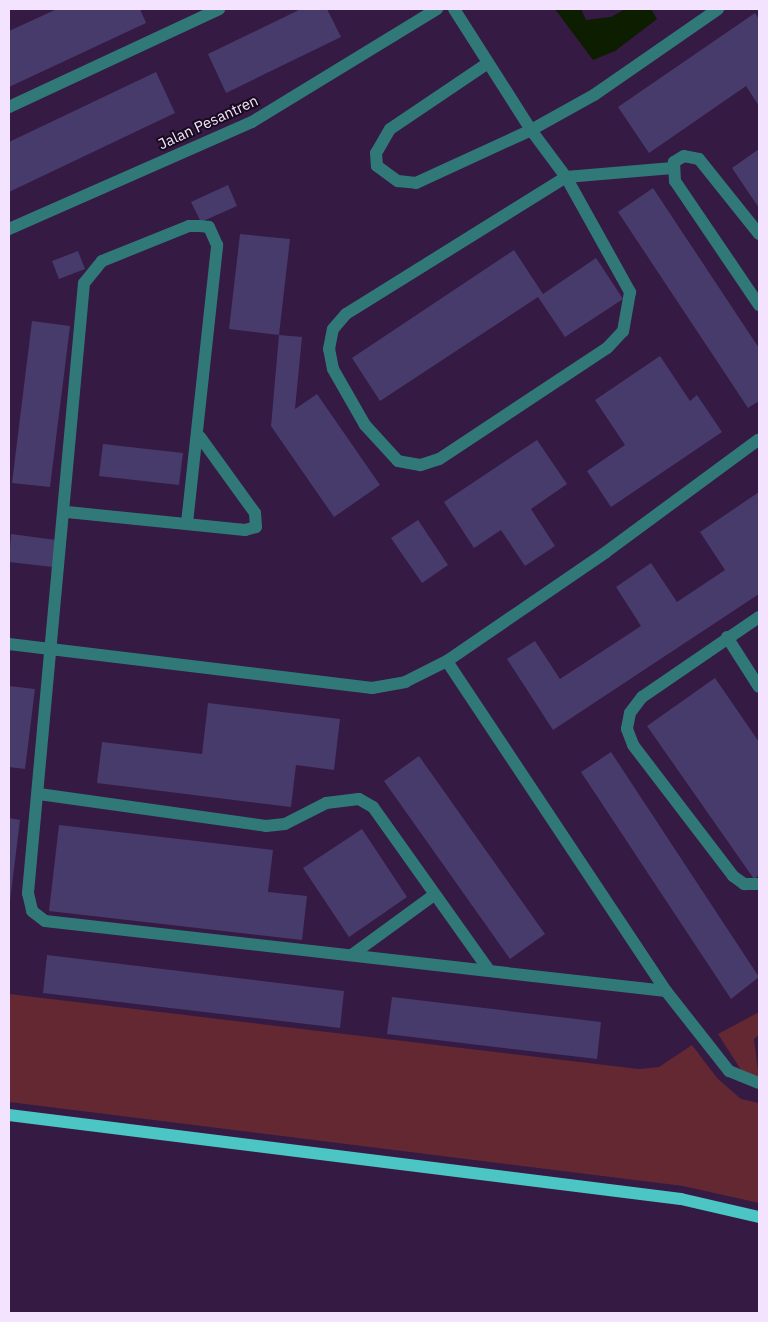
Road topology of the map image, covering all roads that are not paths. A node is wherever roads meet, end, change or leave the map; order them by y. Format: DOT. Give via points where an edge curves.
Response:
graph roads {
  1 [pos="219,9"];
  2 [pos="437,9"];
  3 [pos="454,9"];
  4 [pos="718,9"];
  5 [pos="488,63"];
  6 [pos="9,107"];
  7 [pos="531,130"];
  8 [pos="672,168"];
  9 [pos="566,177"];
  10 [pos="9,229"];
  11 [pos="759,234"];
  12 [pos="759,306"];
  13 [pos="200,437"];
  14 [pos="759,440"];
  15 [pos="67,512"];
  16 [pos="187,523"];
  17 [pos="759,617"];
  18 [pos="727,637"];
  19 [pos="9,644"];
  20 [pos="52,648"];
  21 [pos="447,661"];
  22 [pos="759,687"];
  23 [pos="39,794"];
  24 [pos="759,884"];
  25 [pos="434,895"];
  26 [pos="352,954"];
  27 [pos="489,970"];
  28 [pos="666,991"];
  29 [pos="759,1083"];
  30 [pos="9,1115"];
  31 [pos="759,1217"];
  1 -- 6 [label="street"];
  2 -- 10 [label="street, Jalan Pesantren" via="252,122"];
  3 -- 5 [label="street"];
  4 -- 7 [label="street" via="594,95"];
  5 -- 7 [label="street"];
  5 -- 7 [label="street" via="390,129 376,153 377,166 398,181 416,183"];
  7 -- 9 [label="street"];
  8 -- 9 [label="street"];
  8 -- 11 [label="street" via="684,156 699,159"];
  8 -- 12 [label="street" via="675,180"];
  9 -- 9 [label="street" via="346,314 333,329 329,349 333,369 365,425 398,461 420,465 439,459 607,348 623,331 630,292"];
  13 -- 15 [label="street" via="217,246 209,227 189,226 102,261 84,283"];
  13 -- 16 [label="street"];
  13 -- 16 [label="street" via="257,522 245,530"];
  14 -- 21 [label="street" via="606,552"];
  15 -- 16 [label="street"];
  15 -- 20 [label="street"];
  17 -- 18 [label="street"];
  18 -- 22 [label="street"];
  18 -- 24 [label="street" via="642,698 630,713 628,729 632,745 732,876 744,884"];
  19 -- 20 [label="street"];
  20 -- 21 [label="street" via="372,688 405,682"];
  20 -- 23 [label="street"];
  21 -- 28 [label="street"];
  23 -- 25 [label="street" via="266,826 286,824 326,803 360,799 373,807"];
  23 -- 26 [label="street" via="28,893 32,911 45,922"];
  25 -- 26 [label="street"];
  25 -- 27 [label="street"];
  26 -- 27 [label="street"];
  27 -- 28 [label="street"];
  28 -- 29 [label="street" via="729,1071 745,1081"];
  30 -- 31 [label="main road" via="681,1199"];
}
